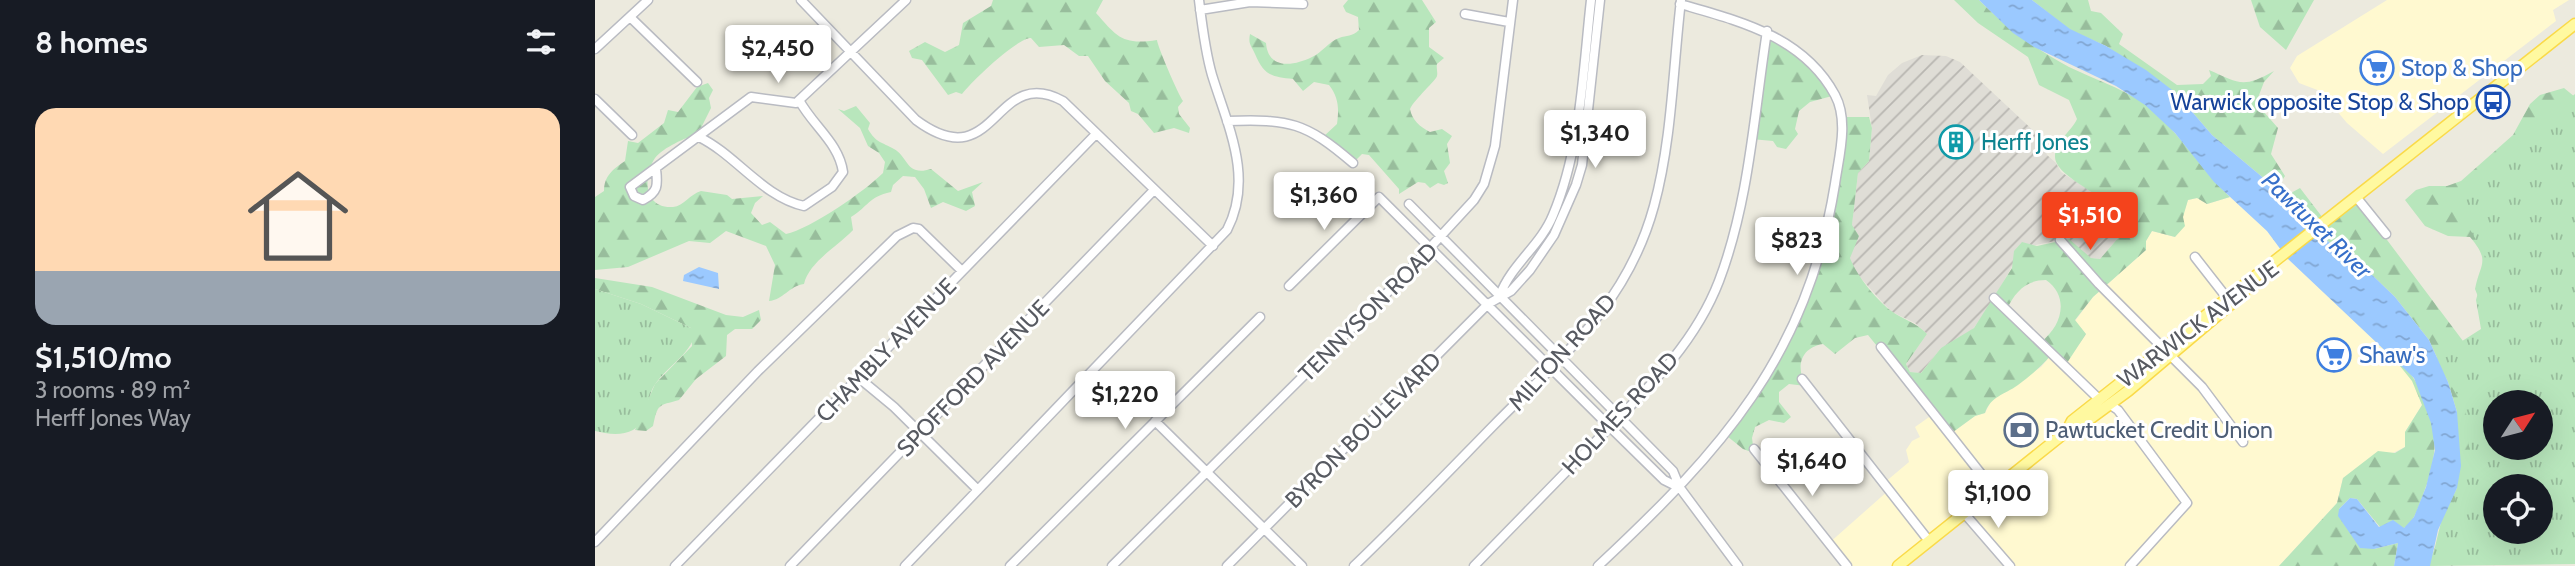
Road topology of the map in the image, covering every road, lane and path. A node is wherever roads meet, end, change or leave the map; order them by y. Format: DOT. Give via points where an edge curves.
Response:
graph roads {
  1 [pos="648,0"];
  2 [pos="801,0"];
  3 [pos="906,0"];
  4 [pos="1513,0"];
  5 [pos="1591,0"];
  6 [pos="1600,0"];
  7 [pos="1680,2"];
  8 [pos="1303,4"];
  9 [pos="1199,5"];
  10 [pos="1465,15"];
  11 [pos="630,16"];
  12 [pos="1509,22"];
  13 [pos="2575,23"];
  14 [pos="1767,31"];
  15 [pos="595,49"];
  16 [pos="851,53"];
  17 [pos="697,82"];
  18 [pos="595,99"];
  19 [pos="799,100"];
  20 [pos="1578,109"];
  21 [pos="1587,111"];
  22 [pos="1227,121"];
  23 [pos="1096,134"];
  24 [pos="632,135"];
  25 [pos="699,137"];
  26 [pos="1353,163"];
  27 [pos="656,169"];
  28 [pos="1562,189"];
  29 [pos="1154,190"];
  30 [pos="1573,193"];
  31 [pos="2357,198"];
  32 [pos="1409,204"];
  33 [pos="2386,234"];
  34 [pos="1442,237"];
  35 [pos="2060,240"];
  36 [pos="1213,246"];
  37 [pos="1431,248"];
  38 [pos="2283,256"];
  39 [pos="2195,257"];
  40 [pos="962,271"];
  41 [pos="1289,286"];
  42 [pos="1500,295"];
  43 [pos="1994,298"];
  44 [pos="2227,298"];
  45 [pos="1488,304"];
  46 [pos="1260,317"];
  47 [pos="1881,347"];
  48 [pos="2162,349"];
  49 [pos="2171,357"];
  50 [pos="1561,359"];
  51 [pos="1551,369"];
  52 [pos="859,378"];
  53 [pos="1802,379"];
  54 [pos="2105,402"];
  55 [pos="1620,416"];
  56 [pos="1155,421"];
  57 [pos="1609,427"];
  58 [pos="921,433"];
  59 [pos="2243,442"];
  60 [pos="1753,449"];
  61 [pos="1206,473"];
  62 [pos="1680,488"];
  63 [pos="1993,489"];
  64 [pos="978,490"];
  65 [pos="1964,513"];
  66 [pos="1263,529"];
  67 [pos="595,541"];
  68 [pos="1929,541"];
  69 [pos="675,566"];
  70 [pos="790,566"];
  71 [pos="905,566"];
  72 [pos="1010,566"];
  73 [pos="1112,566"];
  74 [pos="1227,566"];
  75 [pos="1302,566"];
  76 [pos="1354,566"];
  77 [pos="1474,566"];
  78 [pos="1598,566"];
  79 [pos="1738,566"];
  80 [pos="1847,566"];
  81 [pos="1898,566"];
  82 [pos="2010,566"];
  83 [pos="2130,566"];
  1 -- 11 [label="street"];
  2 -- 16 [label="street"];
  3 -- 16 [label="street"];
  4 -- 12 [label="street, TENNYSON ROAD"];
  5 -- 20 [label="street, BYRON BOULEVARD"];
  6 -- 21 [label="street, BYRON BOULEVARD"];
  7 -- 14 [label="street"];
  7 -- 50 [label="street, MILTON ROAD" via="1654,205 1613,300"];
  8 -- 9 [label="street"];
  9 -- 22 [label="street" via="1211,71"];
  10 -- 12 [label="street"];
  11 -- 15 [label="street"];
  11 -- 17 [label="street"];
  12 -- 34 [label="street, TENNYSON ROAD" via="1495,146 1484,184"];
  13 -- 31 [label="main road"];
  14 -- 55 [label="street, HOLMES ROAD" via="1744,192 1718,284 1668,368"];
  14 -- 62 [label="street" via="1820,75 1842,113 1831,209 1799,314 1775,363 1720,443"];
  16 -- 19 [label="street"];
  16 -- 23 [label="street" via="916,120 937,135 964,139 975,135 1006,106 1037,92 1063,101"];
  18 -- 24 [label="street"];
  19 -- 25 [label="street" via="751,97"];
  19 -- 25 [label="street" via="841,156 843,172 832,187 804,206 789,202"];
  20 -- 21 [label="street"];
  20 -- 28 [label="street, BYRON BOULEVARD"];
  21 -- 30 [label="street, BYRON BOULEVARD" via="1582,165"];
  22 -- 26 [label="street" via="1265,120 1302,126"];
  22 -- 36 [label="street" via="1238,162 1240,196 1227,230"];
  23 -- 29 [label="street"];
  23 -- 40 [label="street, CHAMBLY AVENUE"];
  25 -- 27 [label="street"];
  28 -- 30 [label="street"];
  28 -- 42 [label="street, BYRON BOULEVARD" via="1538,244"];
  29 -- 36 [label="street"];
  29 -- 58 [label="street, SPOFFORD AVENUE"];
  30 -- 42 [label="street, BYRON BOULEVARD" via="1554,235 1530,270 1511,291"];
  31 -- 33 [label="street"];
  31 -- 38 [label="main road"];
  32 -- 34 [label="street"];
  34 -- 37 [label="street, TENNYSON ROAD"];
  34 -- 42 [label="street"];
  35 -- 48 [label="street"];
  36 -- 64 [label="street"];
  37 -- 41 [label="street" via="1379,197"];
  37 -- 45 [label="street"];
  37 -- 61 [label="street, TENNYSON ROAD"];
  38 -- 44 [label="main road, WARWICK AVENUE"];
  38 -- 49 [label="main road, WARWICK AVENUE"];
  39 -- 44 [label="street"];
  40 -- 52 [label="street, CHAMBLY AVENUE"];
  40 -- 67 [label="street" via="919,229 906,230 811,319"];
  42 -- 45 [label="street, BYRON BOULEVARD"];
  42 -- 50 [label="street"];
  43 -- 54 [label="street"];
  44 -- 48 [label="main road, WARWICK AVENUE"];
  45 -- 51 [label="street"];
  45 -- 66 [label="street, BYRON BOULEVARD"];
  46 -- 56 [label="street"];
  47 -- 63 [label="street"];
  48 -- 49 [label="street"];
  48 -- 54 [label="main road, WARWICK AVENUE"];
  49 -- 54 [label="main road, WARWICK AVENUE"];
  49 -- 59 [label="street" via="2202,387"];
  50 -- 51 [label="street, MILTON ROAD"];
  50 -- 55 [label="street"];
  51 -- 57 [label="street"];
  51 -- 76 [label="street, MILTON ROAD"];
  52 -- 58 [label="street"];
  52 -- 69 [label="street, CHAMBLY AVENUE"];
  53 -- 68 [label="street"];
  54 -- 63 [label="main road, WARWICK AVENUE" via="2087,421 2067,431"];
  54 -- 83 [label="street" via="2118,410 2187,503"];
  55 -- 57 [label="street, HOLMES ROAD"];
  55 -- 62 [label="street" via="1673,471"];
  56 -- 61 [label="street"];
  56 -- 72 [label="street"];
  57 -- 62 [label="street" via="1664,480"];
  57 -- 77 [label="street, HOLMES ROAD"];
  58 -- 64 [label="street"];
  58 -- 70 [label="street, SPOFFORD AVENUE"];
  60 -- 80 [label="street"];
  61 -- 66 [label="street"];
  61 -- 73 [label="street, TENNYSON ROAD"];
  62 -- 78 [label="street"];
  62 -- 79 [label="street"];
  63 -- 65 [label="main road, WARWICK AVENUE"];
  64 -- 71 [label="street"];
  65 -- 68 [label="main road, WARWICK AVENUE"];
  65 -- 82 [label="street"];
  66 -- 74 [label="street, BYRON BOULEVARD"];
  66 -- 75 [label="street"];
  68 -- 81 [label="main road, WARWICK AVENUE"];
}
